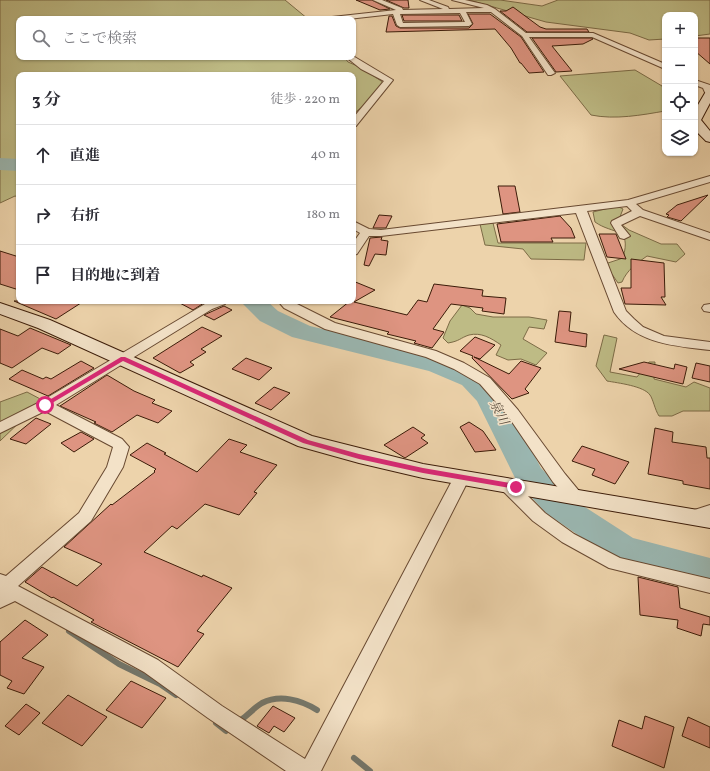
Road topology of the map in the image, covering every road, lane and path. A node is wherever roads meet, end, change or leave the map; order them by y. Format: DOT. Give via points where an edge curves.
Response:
graph roads {
  1 [pos="376,0"];
  2 [pos="423,0"];
  3 [pos="455,0"];
  4 [pos="494,10"];
  5 [pos="454,11"];
  6 [pos="462,11"];
  7 [pos="396,12"];
  8 [pos="408,12"];
  9 [pos="354,16"];
  10 [pos="524,35"];
  11 [pos="354,60"];
  12 [pos="662,66"];
  13 [pos="551,73"];
  14 [pos="698,84"];
  15 [pos="710,95"];
  16 [pos="356,120"];
  17 [pos="710,138"];
  18 [pos="710,179"];
  19 [pos="629,203"];
  20 [pos="580,208"];
  21 [pos="639,212"];
  22 [pos="356,226"];
  23 [pos="366,232"];
  24 [pos="624,236"];
  25 [pos="710,237"];
  26 [pos="356,247"];
  27 [pos="213,304"];
  28 [pos="286,304"];
  29 [pos="0,308"];
  30 [pos="710,346"];
  31 [pos="123,359"];
  32 [pos="45,405"];
  33 [pos="0,427"];
  34 [pos="462,477"];
  35 [pos="511,486"];
  36 [pos="574,497"];
  37 [pos="704,516"];
  38 [pos="710,586"];
  39 [pos="6,591"];
  40 [pos="304,771"];
  41 [pos="310,771"];
  1 -- 8 [label="street"];
  2 -- 5 [label="street"];
  3 -- 4 [label="street"];
  4 -- 6 [label="street"];
  4 -- 10 [label="street"];
  5 -- 6 [label="street"];
  5 -- 8 [label="street"];
  6 -- 7 [label="street" via="469,24 400,25"];
  7 -- 8 [label="street"];
  7 -- 9 [label="street"];
  10 -- 12 [label="street" via="593,35"];
  10 -- 13 [label="street"];
  11 -- 16 [label="street" via="389,80"];
  14 -- 15 [label="street" via="707,88"];
  15 -- 17 [label="street" via="695,120"];
  18 -- 19 [label="street"];
  19 -- 20 [label="street"];
  19 -- 21 [label="street"];
  20 -- 23 [label="street" via="381,233"];
  20 -- 30 [label="street" via="620,312 628,323 652,337"];
  21 -- 24 [label="street" via="616,222"];
  21 -- 25 [label="street"];
  22 -- 23 [label="street"];
  23 -- 26 [label="street"];
  27 -- 31 [label="street"];
  28 -- 36 [label="street" via="330,326 431,354 485,381 513,413"];
  29 -- 31 [label="street" via="44,324"];
  31 -- 32 [label="street"];
  31 -- 34 [label="street" via="305,441 423,471"];
  32 -- 33 [label="street"];
  32 -- 39 [label="street" via="117,442 121,447 115,467 84,517"];
  34 -- 35 [label="street"];
  34 -- 41 [label="street"];
  35 -- 36 [label="street"];
  35 -- 38 [label="street" via="539,517 568,538 615,563"];
  36 -- 37 [label="street"];
  39 -- 40 [label="street" via="151,666"];
}
